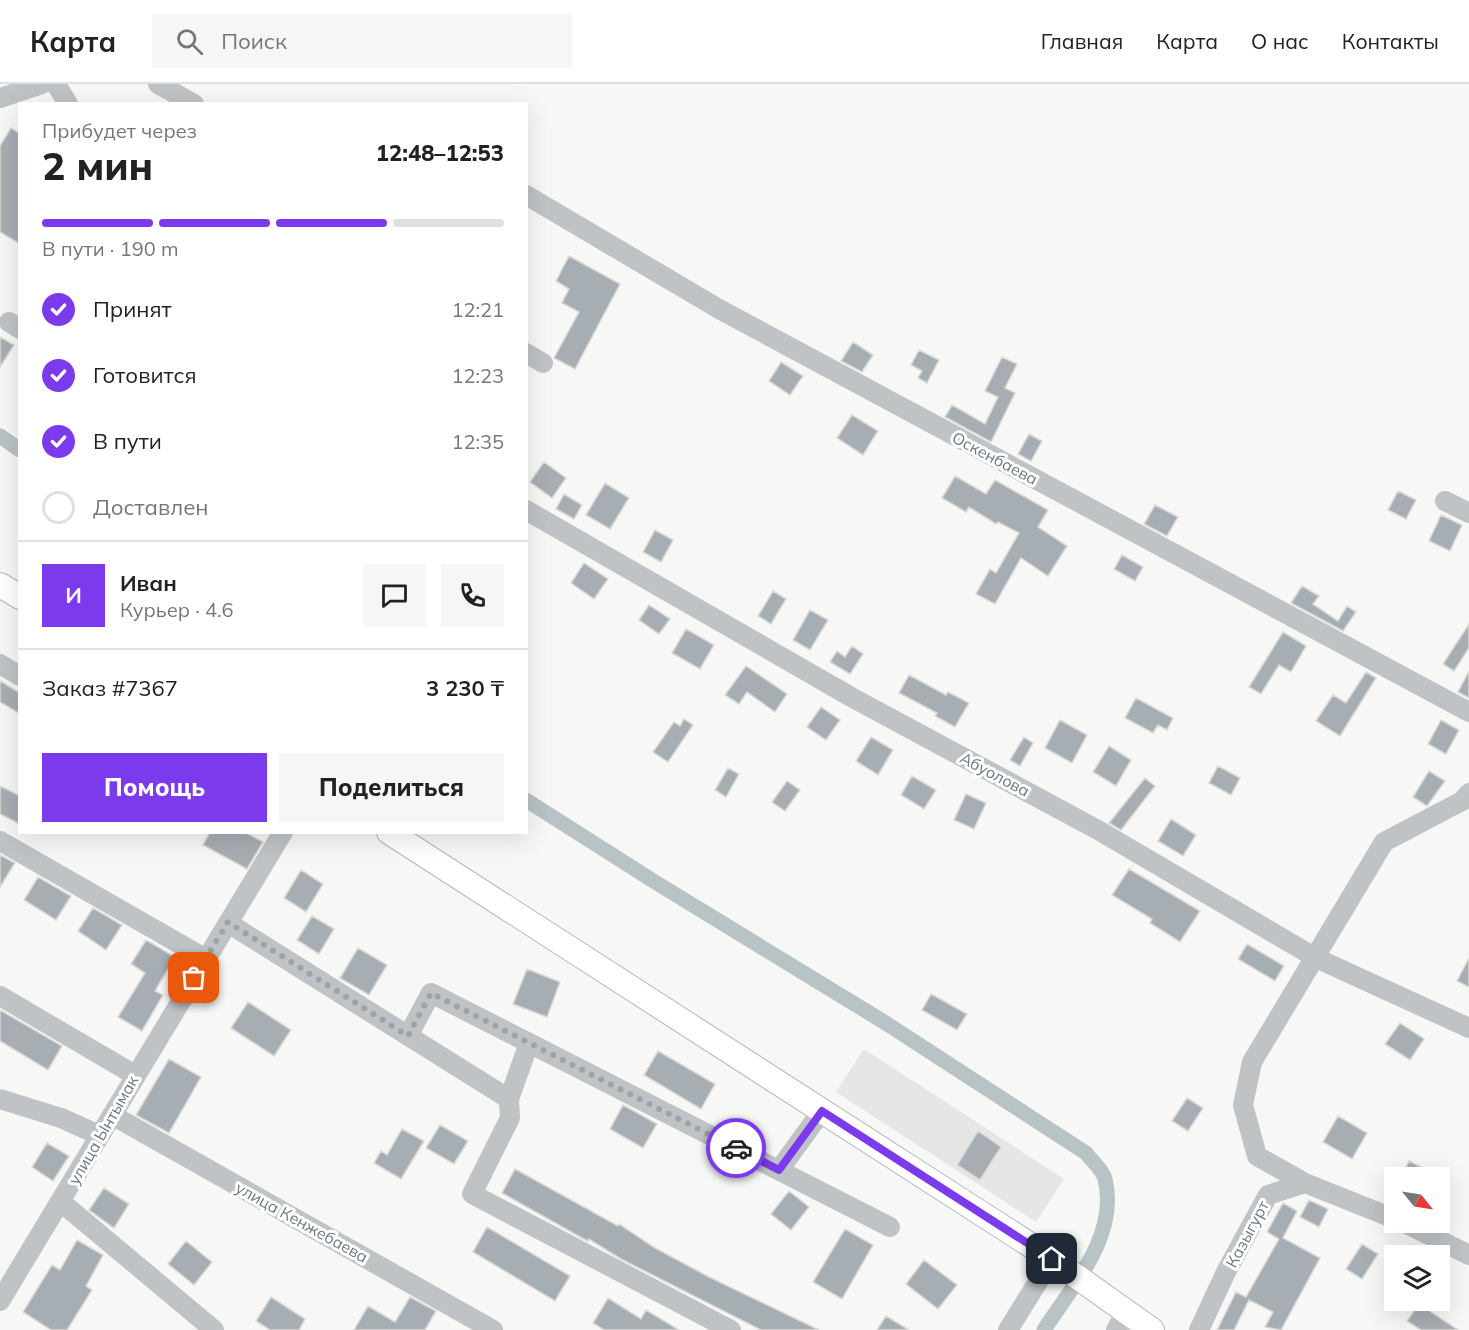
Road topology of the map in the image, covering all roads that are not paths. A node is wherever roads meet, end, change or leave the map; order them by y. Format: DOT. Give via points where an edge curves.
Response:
graph roads {
  1 [pos="42,84"];
  2 [pos="56,84"];
  3 [pos="158,84"];
  4 [pos="0,98"];
  5 [pos="67,102"];
  6 [pos="190,102"];
  7 [pos="528,196"];
  8 [pos="1445,501"];
  9 [pos="528,511"];
  10 [pos="1469,513"];
  11 [pos="0,585"];
  12 [pos="18,596"];
  13 [pos="0,664"];
  14 [pos="18,675"];
  15 [pos="1469,712"];
  16 [pos="1469,793"];
  17 [pos="280,834"];
  18 [pos="391,834"];
  19 [pos="0,841"];
  20 [pos="228,922"];
  21 [pos="206,958"];
  22 [pos="1316,958"];
  23 [pos="0,996"];
  24 [pos="1469,1028"];
  25 [pos="408,1036"];
  26 [pos="529,1043"];
  27 [pos="135,1075"];
  28 [pos="0,1099"];
  29 [pos="509,1099"];
  30 [pos="822,1111"];
  31 [pos="112,1115"];
  32 [pos="99,1135"];
  33 [pos="779,1170"];
  34 [pos="1305,1183"];
  35 [pos="61,1202"];
  36 [pos="1384,1215"];
  37 [pos="890,1227"];
  38 [pos="1425,1233"];
  39 [pos="1469,1255"];
  40 [pos="1059,1263"];
  41 [pos="3,1290"];
  42 [pos="1121,1321"];
  43 [pos="214,1330"];
  44 [pos="493,1330"];
  45 [pos="730,1330"];
  46 [pos="1008,1330"];
  47 [pos="1152,1330"];
  48 [pos="1199,1330"];
  1 -- 4 [label="street"];
  2 -- 5 [label="street"];
  3 -- 6 [label="street"];
  7 -- 15 [label="street, Оскенбаева" via="719,309"];
  8 -- 10 [label="street"];
  9 -- 22 [label="street, Абуолова" via="853,698 1098,830"];
  11 -- 12 [label="main road"];
  13 -- 14 [label="street"];
  16 -- 22 [label="street" via="1462,801 1384,842"];
  17 -- 20 [label="street, улица Ынтымак"];
  18 -- 30 [label="main road"];
  19 -- 21 [label="street"];
  20 -- 21 [label="street, улица Ынтымак"];
  20 -- 25 [label="street"];
  21 -- 27 [label="street, улица Ынтымак"];
  22 -- 24 [label="street, Абуолова"];
  22 -- 34 [label="street" via="1252,1062 1243,1105 1257,1156"];
  23 -- 27 [label="street"];
  25 -- 26 [label="street" via="431,993"];
  25 -- 29 [label="street"];
  26 -- 29 [label="street"];
  26 -- 33 [label="street"];
  27 -- 31 [label="street, улица Ынтымак"];
  28 -- 32 [label="street"];
  29 -- 45 [label="street" via="510,1118 472,1194"];
  30 -- 33 [label="street"];
  30 -- 40 [label="main road"];
  31 -- 32 [label="street, улица Ынтымак"];
  31 -- 44 [label="street, улица Кенжебаева"];
  32 -- 35 [label="street, улица Ынтымак"];
  33 -- 37 [label="street"];
  34 -- 36 [label="street"];
  34 -- 48 [label="street, Казыгурт" via="1268,1195"];
  35 -- 41 [label="street, улица Ынтымак"];
  35 -- 43 [label="street"];
  38 -- 39 [label="street"];
  40 -- 42 [label="main road" via="1097,1288"];
  40 -- 46 [label="street"];
  42 -- 47 [label="main road"];
}
